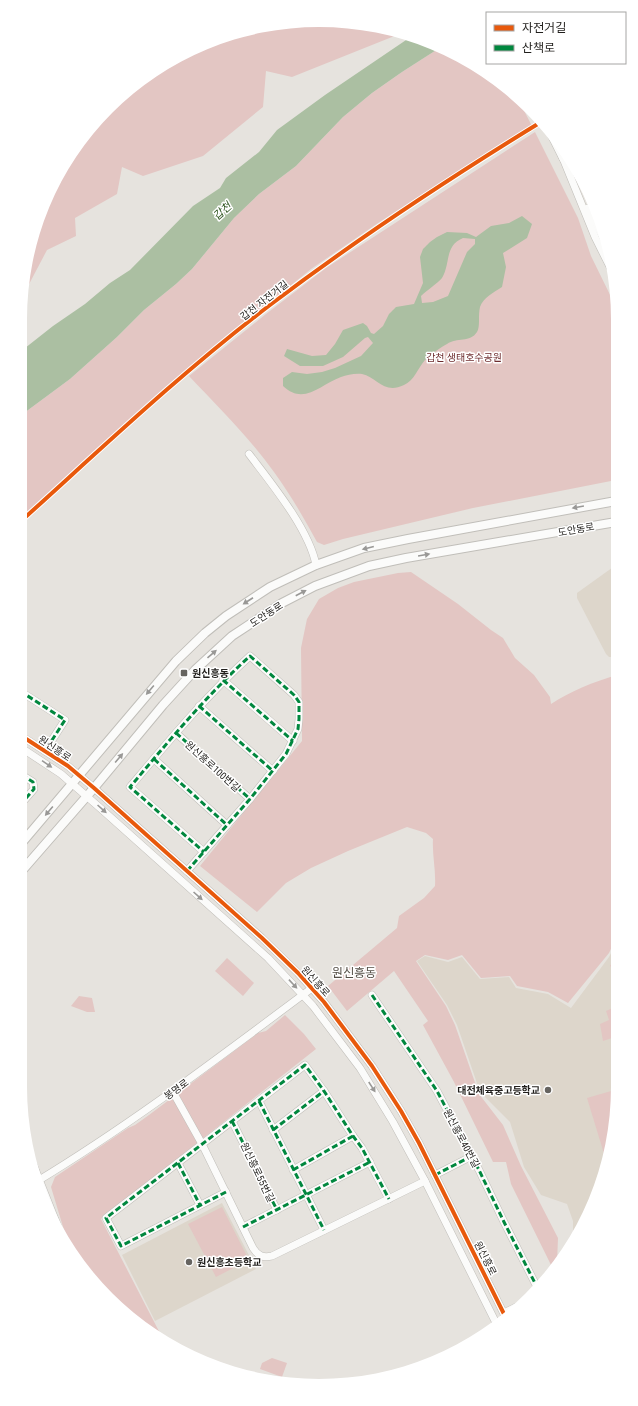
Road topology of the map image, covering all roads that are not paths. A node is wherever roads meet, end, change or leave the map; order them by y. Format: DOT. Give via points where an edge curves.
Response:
graph roads {
  1 [pos="564,160"];
  2 [pos="589,216"];
  3 [pos="597,229"];
  4 [pos="602,246"];
  5 [pos="249,454"];
  6 [pos="611,502"];
  7 [pos="611,523"];
  8 [pos="316,565"];
  9 [pos="223,680"];
  10 [pos="27,696"];
  11 [pos="199,706"];
  12 [pos="176,732"];
  13 [pos="27,739"];
  14 [pos="293,741"];
  15 [pos="45,751"];
  16 [pos="27,752"];
  17 [pos="154,759"];
  18 [pos="273,771"];
  19 [pos="79,775"];
  20 [pos="27,778"];
  21 [pos="72,783"];
  22 [pos="94,788"];
  23 [pos="87,796"];
  24 [pos="27,797"];
  25 [pos="250,799"];
  26 [pos="227,825"];
  27 [pos="27,837"];
  28 [pos="204,852"];
  29 [pos="27,864"];
  30 [pos="187,871"];
  31 [pos="312,988"];
  32 [pos="303,995"];
  33 [pos="372,995"];
  34 [pos="324,1091"];
  35 [pos="173,1092"];
  36 [pos="259,1101"];
  37 [pos="232,1121"];
  38 [pos="273,1130"];
  39 [pos="353,1136"];
  40 [pos="202,1144"];
  41 [pos="472,1156"];
  42 [pos="370,1162"];
  43 [pos="178,1163"];
  44 [pos="293,1170"];
  45 [pos="435,1175"];
  46 [pos="41,1179"];
  47 [pos="425,1181"];
  48 [pos="226,1192"];
  49 [pos="306,1195"];
  50 [pos="389,1199"];
  51 [pos="200,1205"];
  52 [pos="277,1210"];
  53 [pos="243,1228"];
  54 [pos="324,1230"];
  55 [pos="535,1283"];
  56 [pos="504,1313"];
  57 [pos="495,1321"];
  1 -- 2 [label="street"];
  2 -- 3 [label="street"];
  2 -- 4 [label="street"];
  5 -- 8 [label="street" via="266,475 311,546"];
  6 -- 8 [label="main road, 도안동로, one-way" via="364,548"];
  22 -- 7 [label="main road, 도안동로, one-way" via="163,705 206,659 232,636 282,603 315,586 369,566 406,558"];
  8 -- 19 [label="main road, 도안동로, one-way" via="270,587 226,616 184,653"];
  9 -- 11 [label="street"];
  9 -- 14 [label="street"];
  9 -- 14 [label="street, 원신흥로100번길" via="250,656 299,702 298,729"];
  10 -- 15 [label="street" via="65,720"];
  11 -- 12 [label="street"];
  11 -- 18 [label="street"];
  12 -- 17 [label="street"];
  12 -- 25 [label="street, 원신흥로100번길"];
  13 -- 15 [label="street, 원신흥로"];
  14 -- 18 [label="street, 원신흥로100번길"];
  15 -- 19 [label="street, 원신흥로"];
  16 -- 21 [label="street, 원신흥로, one-way"];
  17 -- 26 [label="street"];
  17 -- 28 [label="street" via="130,787"];
  18 -- 25 [label="street, 원신흥로100번길"];
  19 -- 21 [label="main road, 도안동로"];
  19 -- 22 [label="street, 원신흥로"];
  20 -- 24 [label="street" via="33,782 34,789"];
  21 -- 23 [label="street, 원신흥로"];
  21 -- 27 [label="main road, 도안동로, one-way"];
  22 -- 23 [label="main road, 도안동로"];
  22 -- 30 [label="street, 원신흥로"];
  23 -- 29 [label="main road, 도안동로"];
  23 -- 32 [label="street, 원신흥로, one-way" via="268,958"];
  25 -- 26 [label="street, 원신흥로100번길"];
  26 -- 28 [label="street, 원신흥로100번길"];
  28 -- 30 [label="street, 원신흥로100번길"];
  30 -- 31 [label="street, 원신흥로" via="262,938"];
  31 -- 32 [label="street, 봉명로"];
  31 -- 45 [label="street, 원신흥로" via="372,1066 401,1111"];
  32 -- 35 [label="street, 봉명로"];
  32 -- 47 [label="street, 원신흥로, one-way" via="360,1068"];
  33 -- 41 [label="street, 원신흥로40번길" via="437,1090"];
  34 -- 36 [label="street" via="305,1065"];
  34 -- 38 [label="street"];
  34 -- 39 [label="street"];
  35 -- 40 [label="street"];
  35 -- 46 [label="street, 봉명로"];
  36 -- 37 [label="street"];
  36 -- 38 [label="street"];
  37 -- 40 [label="street"];
  37 -- 52 [label="street, 원신흥로55번길"];
  38 -- 44 [label="street"];
  39 -- 42 [label="street"];
  39 -- 44 [label="street"];
  40 -- 43 [label="street"];
  40 -- 48 [label="street"];
  41 -- 45 [label="street"];
  41 -- 55 [label="street, 원신흥로40번길"];
  42 -- 49 [label="street"];
  42 -- 50 [label="street"];
  43 -- 51 [label="street"];
  43 -- 51 [label="street" via="106,1218 121,1246"];
  44 -- 49 [label="street"];
  45 -- 56 [label="street, 원신흥로"];
  47 -- 50 [label="street"];
  47 -- 57 [label="street, 원신흥로"];
  48 -- 51 [label="street"];
  48 -- 53 [label="street"];
  49 -- 52 [label="street"];
  49 -- 54 [label="street"];
  50 -- 54 [label="street"];
  52 -- 53 [label="street, 원신흥로55번길"];
  53 -- 54 [label="street" via="257,1254 267,1257"];
}
